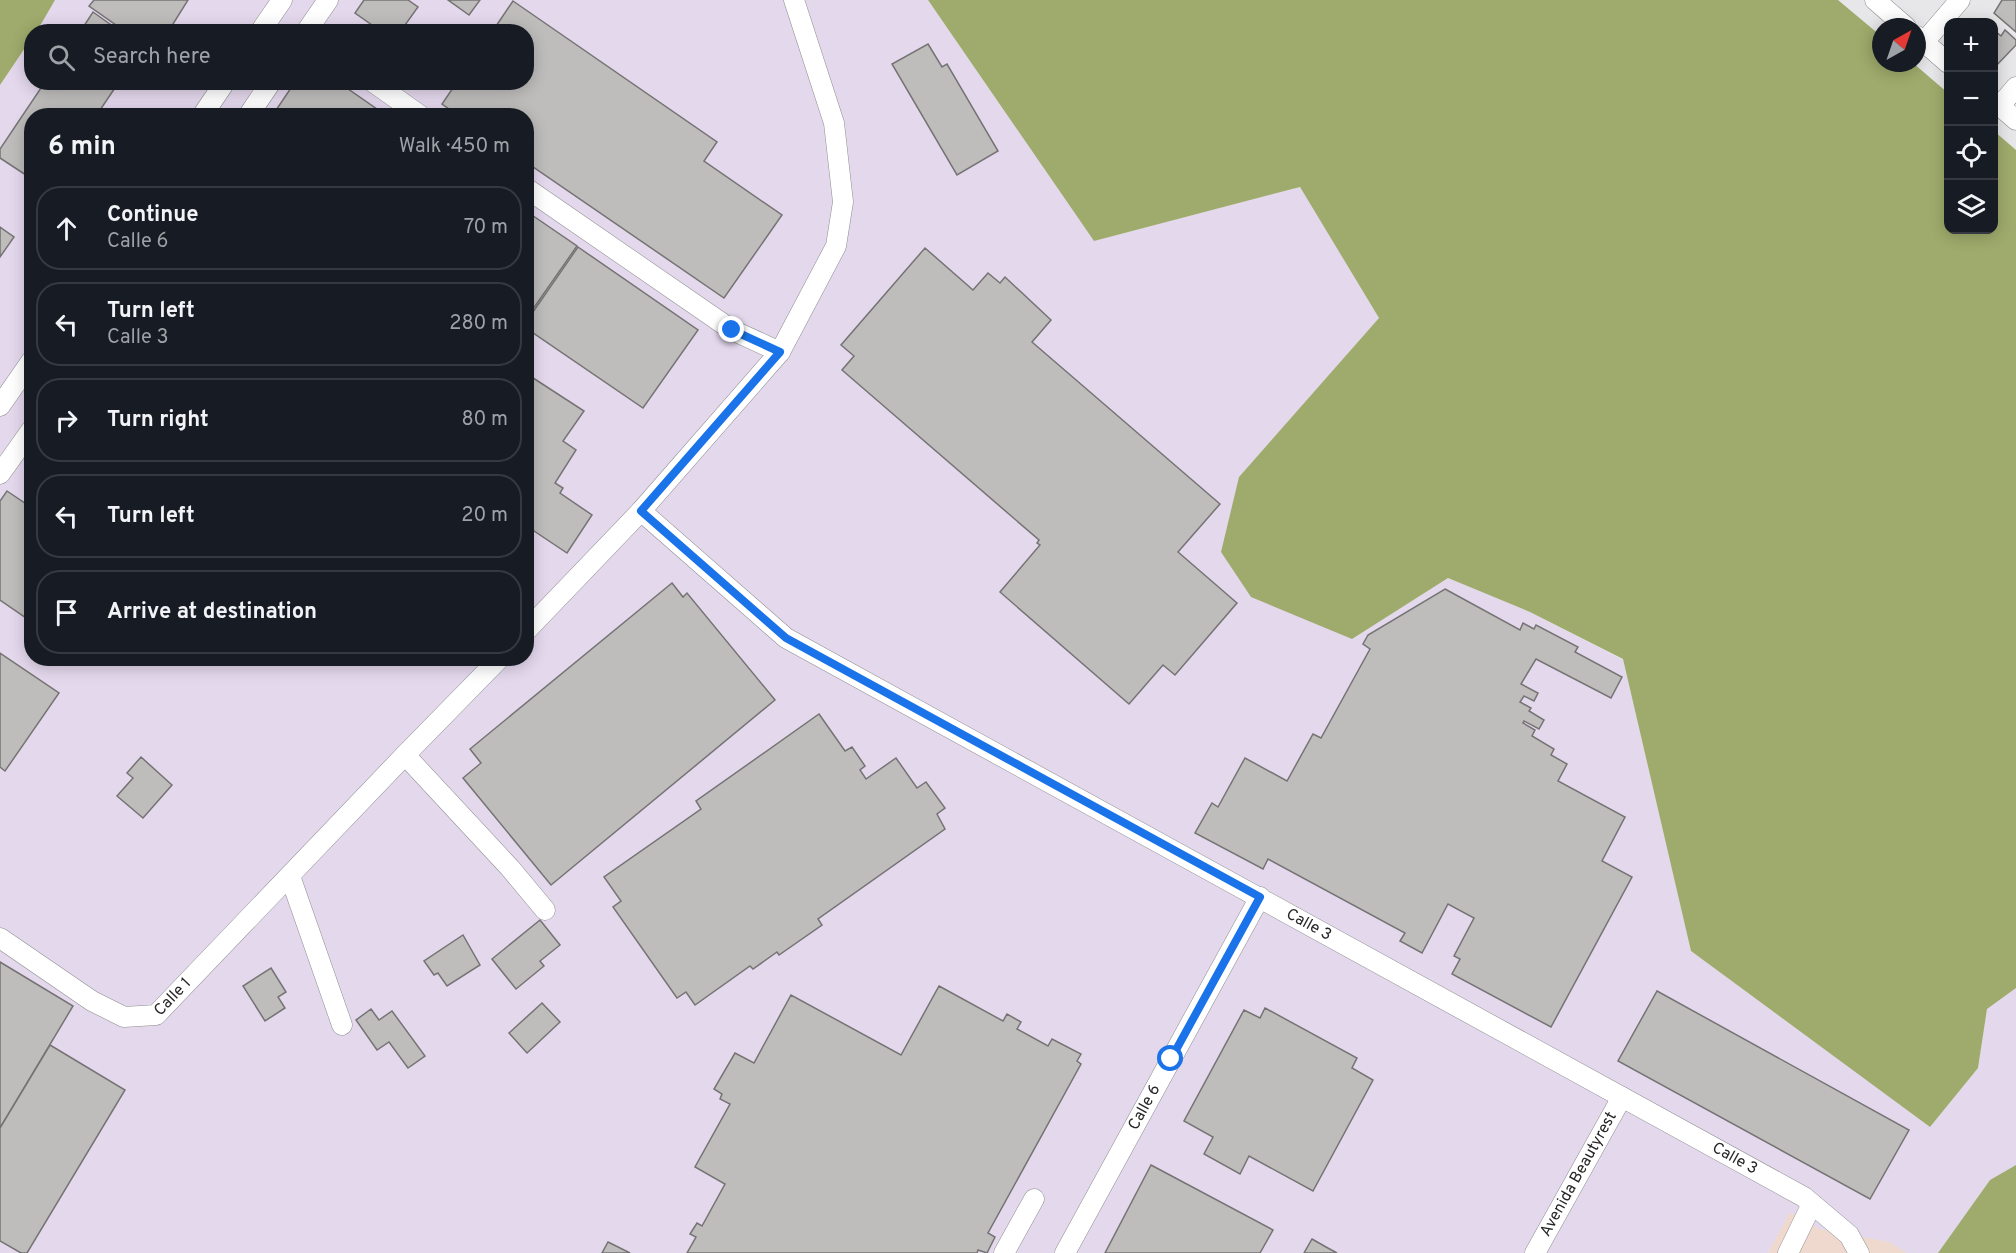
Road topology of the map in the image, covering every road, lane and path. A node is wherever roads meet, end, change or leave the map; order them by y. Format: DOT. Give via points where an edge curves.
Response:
graph roads {
  1 [pos="282,0"];
  2 [pos="328,0"];
  3 [pos="794,0"];
  4 [pos="1875,0"];
  5 [pos="1960,0"];
  6 [pos="1896,18"];
  7 [pos="266,24"];
  8 [pos="312,24"];
  9 [pos="1926,34"];
  10 [pos="1926,43"];
  11 [pos="1944,59"];
  12 [pos="2016,87"];
  13 [pos="220,90"];
  14 [pos="266,90"];
  15 [pos="384,90"];
  16 [pos="1998,103"];
  17 [pos="1998,105"];
  18 [pos="207,108"];
  19 [pos="253,108"];
  20 [pos="410,108"];
  21 [pos="2016,120"];
  22 [pos="534,194"];
  23 [pos="780,352"];
  24 [pos="24,372"];
  25 [pos="0,406"];
  26 [pos="24,440"];
  27 [pos="0,474"];
  28 [pos="641,511"];
  29 [pos="534,623"];
  30 [pos="488,666"];
  31 [pos="405,754"];
  32 [pos="290,876"];
  33 [pos="1260,897"];
  34 [pos="545,910"];
  35 [pos="0,938"];
  36 [pos="342,1025"];
  37 [pos="1622,1097"];
  38 [pos="1034,1198"];
  39 [pos="1812,1204"];
  40 [pos="1004,1253"];
  41 [pos="1065,1253"];
  42 [pos="1535,1253"];
  43 [pos="1788,1253"];
  44 [pos="1859,1253"];
  1 -- 7 [label="street"];
  2 -- 8 [label="street"];
  3 -- 23 [label="street" via="834,123 842,217 836,246"];
  4 -- 6 [label="street"];
  5 -- 9 [label="street"];
  10 -- 11 [label="street"];
  12 -- 16 [label="street"];
  13 -- 18 [label="street"];
  14 -- 19 [label="street"];
  15 -- 20 [label="street"];
  17 -- 21 [label="street"];
  22 -- 23 [label="street" via="732,330"];
  23 -- 28 [label="street"];
  24 -- 25 [label="street"];
  26 -- 27 [label="street"];
  28 -- 29 [label="street"];
  28 -- 33 [label="street, Calle 3" via="786,638"];
  30 -- 31 [label="street, Calle 1"];
  31 -- 32 [label="street, Calle 1"];
  31 -- 34 [label="street"];
  32 -- 35 [label="street, Calle 1" via="156,1015 124,1017 92,1001"];
  32 -- 36 [label="street"];
  33 -- 37 [label="street, Calle 3"];
  33 -- 41 [label="street, Calle 6"];
  37 -- 39 [label="street, Calle 3"];
  37 -- 42 [label="street, Avenida Beautyrest"];
  38 -- 40 [label="street"];
  39 -- 43 [label="street"];
  39 -- 44 [label="street, Calle 3" via="1849,1235"];
}
